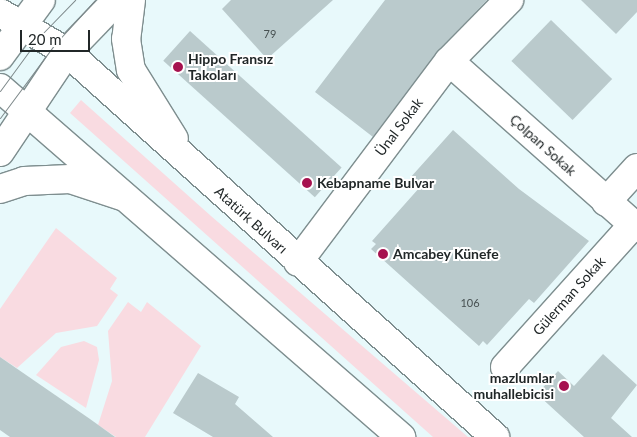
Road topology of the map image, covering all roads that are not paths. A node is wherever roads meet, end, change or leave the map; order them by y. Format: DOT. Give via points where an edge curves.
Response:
graph roads {
  1 [pos="41,0"];
  2 [pos="117,0"];
  3 [pos="131,0"];
  4 [pos="509,0"];
  5 [pos="11,19"];
  6 [pos="67,52"];
  7 [pos="0,56"];
  8 [pos="449,61"];
  9 [pos="0,88"];
  10 [pos="27,107"];
  11 [pos="0,152"];
  12 [pos="637,168"];
  13 [pos="198,173"];
  14 [pos="0,189"];
  15 [pos="127,198"];
  16 [pos="606,202"];
  17 [pos="635,227"];
  18 [pos="298,262"];
  19 [pos="505,367"];
  20 [pos="402,437"];
  21 [pos="495,437"];
  1 -- 5 [label="main road"];
  2 -- 6 [label="main road"];
  3 -- 13 [label="main road" via="126,39 131,70 153,112"];
  4 -- 8 [label="main road, Ünal Sokak"];
  5 -- 6 [label="main road, Atatürk Bulvarı"];
  5 -- 7 [label="main road"];
  6 -- 10 [label="main road"];
  6 -- 13 [label="main road, Atatürk Bulvarı"];
  8 -- 16 [label="main road, Çolpan Sokak"];
  8 -- 18 [label="main road, Ünal Sokak"];
  9 -- 10 [label="main road"];
  10 -- 11 [label="main road"];
  10 -- 15 [label="main road"];
  12 -- 16 [label="main road"];
  13 -- 18 [label="main road, Atatürk Bulvarı"];
  14 -- 15 [label="main road" via="24,181 70,179"];
  15 -- 20 [label="main road"];
  16 -- 17 [label="main road, Çolpan Sokak"];
  17 -- 19 [label="main road, Gülerman Sokak"];
  18 -- 21 [label="main road, Atatürk Bulvarı"];
}
